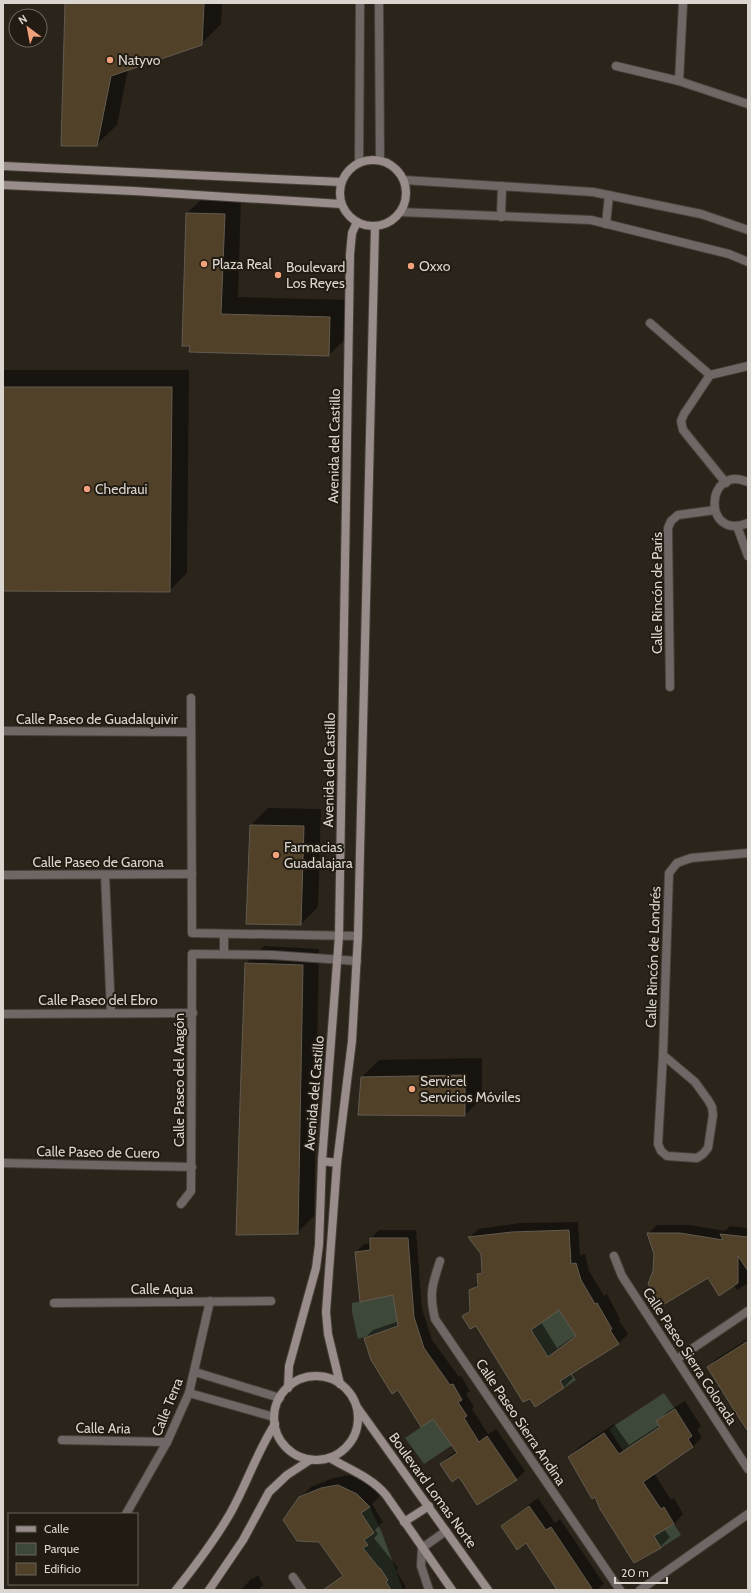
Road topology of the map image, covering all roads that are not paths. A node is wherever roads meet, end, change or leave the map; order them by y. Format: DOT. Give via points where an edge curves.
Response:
graph roads {
  1 [pos="360,3"];
  2 [pos="379,3"];
  3 [pos="683,3"];
  4 [pos="616,66"];
  5 [pos="679,81"];
  6 [pos="748,104"];
  7 [pos="380,160"];
  8 [pos="359,163"];
  9 [pos="3,166"];
  10 [pos="404,180"];
  11 [pos="341,182"];
  12 [pos="3,185"];
  13 [pos="502,186"];
  14 [pos="609,195"];
  15 [pos="341,204"];
  16 [pos="400,212"];
  17 [pos="502,217"];
  18 [pos="357,222"];
  19 [pos="606,224"];
  20 [pos="375,226"];
  21 [pos="748,230"];
  22 [pos="748,262"];
  23 [pos="650,323"];
  24 [pos="748,366"];
  25 [pos="710,375"];
  26 [pos="748,482"];
  27 [pos="726,483"];
  28 [pos="715,510"];
  29 [pos="748,523"];
  30 [pos="737,526"];
  31 [pos="748,556"];
  32 [pos="670,687"];
  33 [pos="191,698"];
  34 [pos="3,731"];
  35 [pos="190,732"];
  36 [pos="748,853"];
  37 [pos="192,874"];
  38 [pos="3,875"];
  39 [pos="105,875"];
  40 [pos="224,934"];
  41 [pos="339,936"];
  42 [pos="358,936"];
  43 [pos="224,954"];
  44 [pos="338,960"];
  45 [pos="357,961"];
  46 [pos="111,1013"];
  47 [pos="193,1013"];
  48 [pos="3,1014"];
  49 [pos="663,1055"];
  50 [pos="322,1161"];
  51 [pos="3,1163"];
  52 [pos="337,1163"];
  53 [pos="192,1167"];
  54 [pos="181,1204"];
  55 [pos="614,1256"];
  56 [pos="440,1260"];
  57 [pos="271,1300"];
  58 [pos="210,1301"];
  59 [pos="54,1303"];
  60 [pos="748,1311"];
  61 [pos="677,1358"];
  62 [pos="195,1372"];
  63 [pos="340,1384"];
  64 [pos="288,1388"];
  65 [pos="189,1393"];
  66 [pos="280,1398"];
  67 [pos="356,1406"];
  68 [pos="274,1421"];
  69 [pos="62,1440"];
  70 [pos="167,1442"];
  71 [pos="330,1458"];
  72 [pos="310,1460"];
  73 [pos="748,1469"];
  74 [pos="429,1506"];
  75 [pos="127,1513"];
  76 [pos="748,1514"];
  77 [pos="404,1522"];
  78 [pos="446,1531"];
  79 [pos="422,1548"];
  80 [pos="293,1578"];
  81 [pos="176,1590"];
  82 [pos="208,1590"];
  83 [pos="302,1590"];
  84 [pos="430,1590"];
  85 [pos="452,1590"];
  86 [pos="488,1590"];
  87 [pos="620,1590"];
  88 [pos="640,1590"];
  1 -- 8 [label="street"];
  2 -- 7 [label="street"];
  3 -- 5 [label="street"];
  4 -- 5 [label="street"];
  5 -- 6 [label="street"];
  7 -- 8 [label="main road"];
  7 -- 10 [label="main road" via="390,164"];
  8 -- 11 [label="main road" via="348,171"];
  9 -- 11 [label="main road"];
  10 -- 13 [label="street"];
  10 -- 16 [label="main road" via="406,195"];
  11 -- 15 [label="main road"];
  12 -- 15 [label="main road"];
  13 -- 14 [label="street"];
  13 -- 17 [label="street"];
  14 -- 19 [label="street"];
  14 -- 21 [label="street" via="701,214"];
  15 -- 18 [label="main road" via="350,218"];
  16 -- 17 [label="street"];
  16 -- 20 [label="main road" via="385,224"];
  17 -- 19 [label="street" via="591,220"];
  18 -- 20 [label="main road"];
  18 -- 41 [label="main road, Avenida del Castillo" via="352,232 350,254"];
  19 -- 22 [label="street" via="729,254"];
  20 -- 42 [label="main road"];
  23 -- 25 [label="street"];
  24 -- 25 [label="street"];
  25 -- 27 [label="street" via="681,421 683,430"];
  26 -- 27 [label="street" via="732,480"];
  27 -- 28 [label="street" via="715,494"];
  28 -- 30 [label="street" via="723,522"];
  28 -- 32 [label="street, Calle Rincón de París" via="678,515 668,528"];
  29 -- 30 [label="street"];
  30 -- 31 [label="street"];
  33 -- 35 [label="street"];
  34 -- 35 [label="street, Calle Paseo de Guadalquivir"];
  35 -- 37 [label="street"];
  36 -- 49 [label="street, Calle Rincón de Londrés" via="691,858 677,863 669,873"];
  37 -- 39 [label="street, Calle Paseo de Garona"];
  37 -- 40 [label="street" via="192,933"];
  38 -- 39 [label="street, Calle Paseo de Garona"];
  39 -- 46 [label="street"];
  40 -- 41 [label="street"];
  40 -- 43 [label="street"];
  41 -- 42 [label="street"];
  41 -- 44 [label="main road, Avenida del Castillo"];
  42 -- 45 [label="main road"];
  43 -- 44 [label="street"];
  43 -- 47 [label="street, Calle Paseo del Aragón" via="192,954"];
  44 -- 45 [label="street"];
  44 -- 50 [label="main road, Avenida del Castillo"];
  45 -- 52 [label="main road" via="352,1042"];
  46 -- 47 [label="street, Calle Paseo del Ebro"];
  46 -- 48 [label="street, Calle Paseo del Ebro"];
  47 -- 53 [label="street, Calle Paseo del Aragón"];
  49 -- 49 [label="street, Calle Rincón de Londrés" via="658,1144 661,1152 667,1156 696,1158 708,1148 712,1107 694,1082"];
  50 -- 52 [label="main road"];
  50 -- 64 [label="main road, Avenida del Castillo" via="316,1268 289,1366"];
  51 -- 53 [label="street, Calle Paseo de Cuero"];
  52 -- 63 [label="main road" via="326,1312 328,1334"];
  53 -- 54 [label="street, Calle Paseo del Aragón" via="191,1191"];
  55 -- 61 [label="street, Calle Paseo Sierra Colorada" via="622,1276"];
  56 -- 87 [label="street, Calle Paseo Sierra Andina" via="432,1285 431,1302 435,1319"];
  57 -- 58 [label="street, Calle Aqua"];
  58 -- 59 [label="street, Calle Aqua"];
  58 -- 62 [label="street, Calle Terra"];
  60 -- 61 [label="street"];
  61 -- 73 [label="street, Calle Paseo Sierra Colorada"];
  62 -- 65 [label="street, Calle Terra"];
  62 -- 66 [label="street"];
  63 -- 64 [label="main road" via="327,1378 313,1377 300,1380"];
  63 -- 67 [label="main road" via="350,1394"];
  64 -- 66 [label="main road"];
  65 -- 68 [label="street"];
  65 -- 70 [label="street, Calle Terra"];
  66 -- 68 [label="main road"];
  67 -- 71 [label="main road" via="358,1419 350,1443 342,1452"];
  67 -- 74 [label="main road, Boulevard Lomas Norte"];
  68 -- 72 [label="main road" via="278,1437 286,1448 297,1456"];
  68 -- 81 [label="main road" via="231,1511 202,1559"];
  69 -- 70 [label="street, Calle Aria"];
  70 -- 75 [label="street, Calle Terra"];
  71 -- 72 [label="main road"];
  71 -- 77 [label="main road" via="365,1476 378,1486"];
  72 -- 82 [label="main road" via="286,1474 269,1492 243,1540"];
  74 -- 77 [label="main road"];
  74 -- 78 [label="main road, Boulevard Lomas Norte"];
  76 -- 88 [label="street"];
  77 -- 79 [label="main road"];
  78 -- 79 [label="street"];
  78 -- 86 [label="main road, Boulevard Lomas Norte"];
  79 -- 84 [label="street" via="421,1566"];
  79 -- 85 [label="main road"];
  80 -- 83 [label="street"];
}
